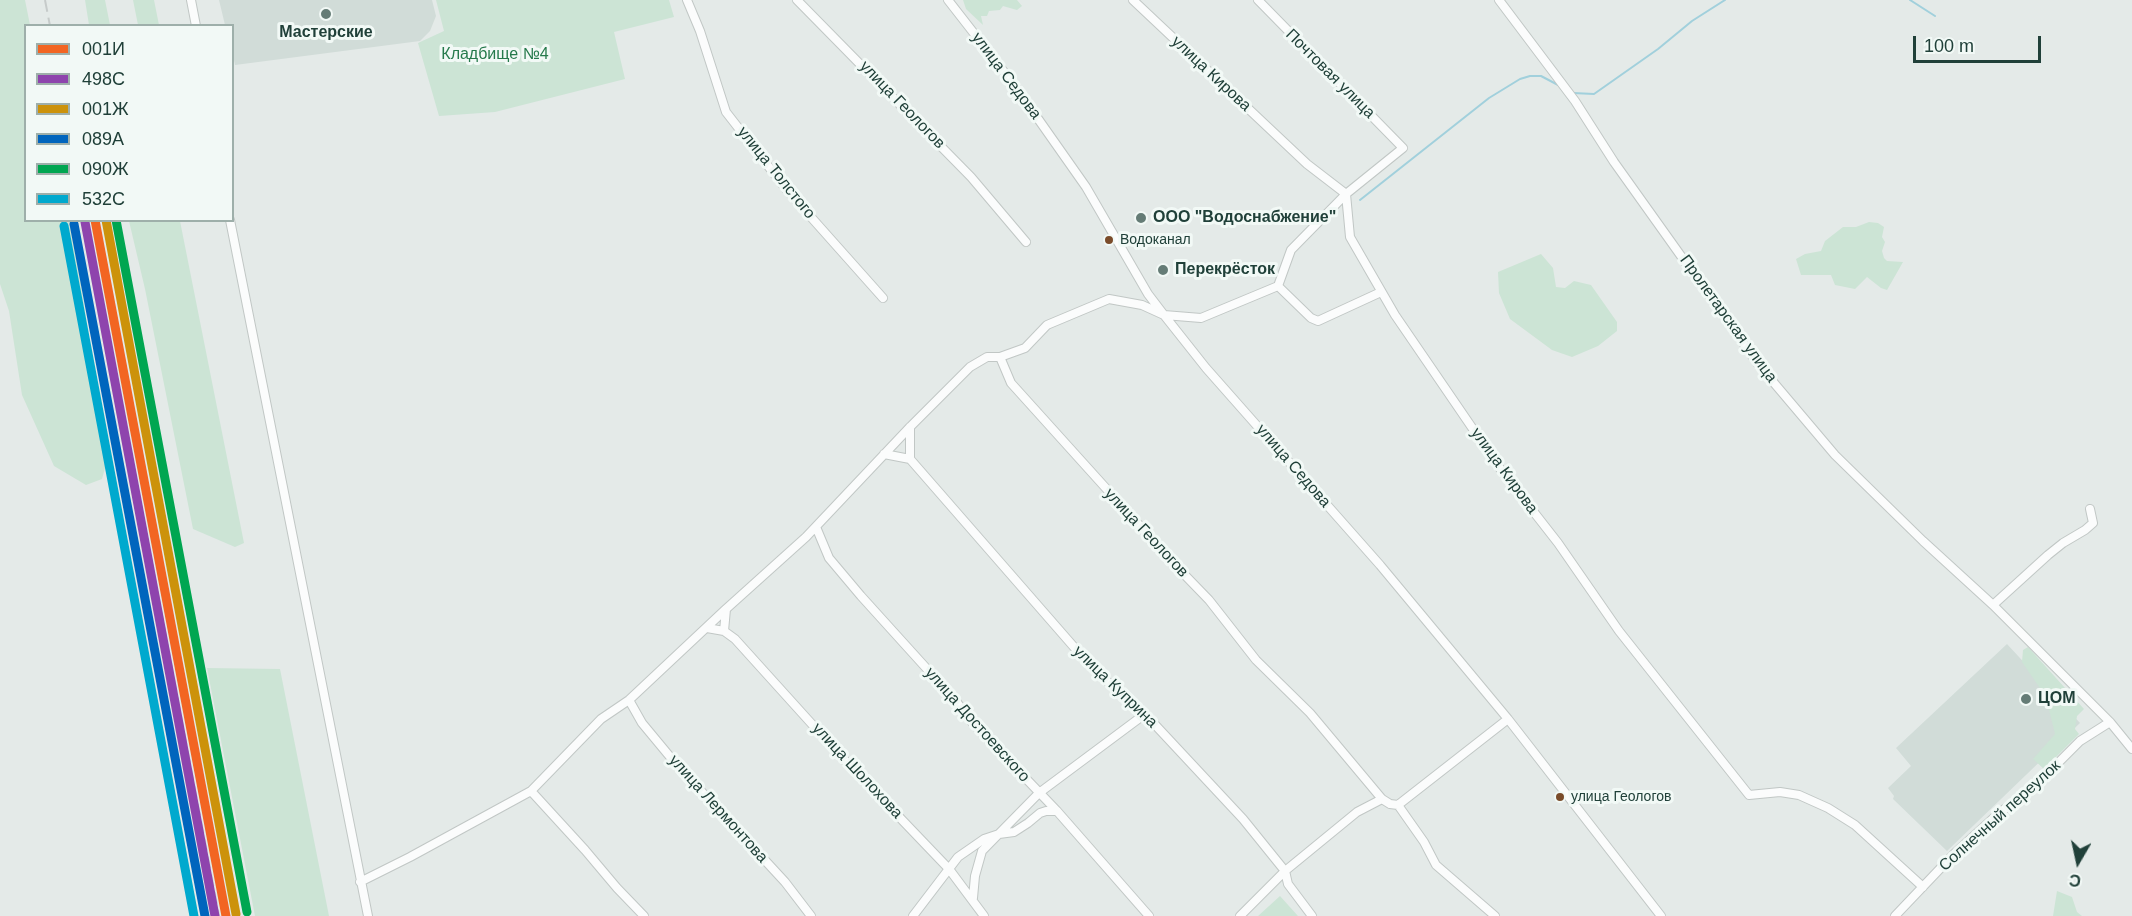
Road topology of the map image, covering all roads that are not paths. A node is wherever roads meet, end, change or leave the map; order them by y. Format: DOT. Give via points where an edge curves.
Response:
graph roads {
  1 [pos="191,0"];
  2 [pos="687,0"];
  3 [pos="797,0"];
  4 [pos="948,0"];
  5 [pos="1133,0"];
  6 [pos="1258,0"];
  7 [pos="1500,0"];
  8 [pos="196,24"];
  9 [pos="1346,194"];
  10 [pos="230,222"];
  11 [pos="1026,242"];
  12 [pos="1278,286"];
  13 [pos="1381,292"];
  14 [pos="1148,294"];
  15 [pos="883,297"];
  16 [pos="1142,305"];
  17 [pos="1164,315"];
  18 [pos="1000,357"];
  19 [pos="910,427"];
  20 [pos="884,454"];
  21 [pos="910,459"];
  22 [pos="2090,509"];
  23 [pos="816,527"];
  24 [pos="1993,606"];
  25 [pos="726,609"];
  26 [pos="707,628"];
  27 [pos="724,631"];
  28 [pos="629,700"];
  29 [pos="1145,714"];
  30 [pos="1508,719"];
  31 [pos="2110,722"];
  32 [pos="2132,749"];
  33 [pos="531,791"];
  34 [pos="1039,793"];
  35 [pos="1382,799"];
  36 [pos="1398,805"];
  37 [pos="1057,811"];
  38 [pos="999,834"];
  39 [pos="949,869"];
  40 [pos="1285,871"];
  41 [pos="360,882"];
  42 [pos="1923,887"];
  43 [pos="973,898"];
  44 [pos="368,916"];
  45 [pos="644,916"];
  46 [pos="811,916"];
  47 [pos="913,916"];
  48 [pos="984,916"];
  49 [pos="1149,916"];
  50 [pos="1240,916"];
  51 [pos="1312,916"];
  52 [pos="1495,916"];
  53 [pos="1661,916"];
  54 [pos="1895,916"];
  1 -- 8 [label="street"];
  2 -- 15 [label="street, улица Толстого" via="726,112 786,189"];
  3 -- 11 [label="street, улица Геологов" via="972,177"];
  4 -- 14 [label="street, улица Седова" via="1086,187"];
  5 -- 9 [label="street, улица Кирова" via="1307,164"];
  6 -- 9 [label="street, Почтовая улица" via="1403,148"];
  7 -- 24 [label="street, Пролетарская улица" via="1758,364 1835,455"];
  9 -- 12 [label="street" via="1291,250"];
  9 -- 13 [label="street, улица Кирова" via="1350,237"];
  10 -- 41 [label="street"];
  12 -- 13 [label="street" via="1318,321"];
  12 -- 17 [label="street" via="1202,318"];
  13 -- 42 [label="street, улица Кирова" via="1501,470 1619,631 1749,795 1799,795 1828,808 1855,825"];
  14 -- 16 [label="street" via="1149,302"];
  14 -- 17 [label="street, улица Седова"];
  16 -- 17 [label="street"];
  16 -- 18 [label="street" via="1109,299 1047,325 1025,348"];
  17 -- 30 [label="street, улица Седова"];
  18 -- 19 [label="street" via="987,357 970,367"];
  18 -- 35 [label="street, улица Геологов" via="1011,383 1209,600 1256,660 1310,713"];
  19 -- 20 [label="street"];
  19 -- 21 [label="street"];
  20 -- 21 [label="street"];
  20 -- 23 [label="street"];
  21 -- 29 [label="street, улица Куприна" via="1094,670"];
  22 -- 24 [label="street" via="2093,523 2062,543"];
  23 -- 25 [label="street"];
  23 -- 34 [label="street, улица Достоевского" via="829,558"];
  24 -- 31 [label="street, Пролетарская улица"];
  25 -- 26 [label="street"];
  25 -- 27 [label="street"];
  26 -- 27 [label="street"];
  26 -- 28 [label="street"];
  27 -- 39 [label="street, улица Шолохова"];
  28 -- 33 [label="street" via="601,719"];
  28 -- 46 [label="street, улица Лермонтова" via="642,723 676,764 785,882"];
  29 -- 34 [label="street"];
  29 -- 40 [label="street, улица Куприна" via="1243,819"];
  30 -- 36 [label="street"];
  30 -- 53 [label="street, улица Седова"];
  31 -- 32 [label="street, Пролетарская улица"];
  31 -- 42 [label="street, Солнечный переулок" via="2080,741 2040,782 1954,854"];
  33 -- 41 [label="street"];
  33 -- 45 [label="street"];
  34 -- 37 [label="street, улица Достоевского"];
  34 -- 38 [label="street"];
  35 -- 36 [label="street, улица Геологов"];
  35 -- 40 [label="street" via="1357,812"];
  36 -- 52 [label="street" via="1436,865"];
  37 -- 38 [label="street" via="1040,813 1014,832"];
  37 -- 49 [label="street, улица Достоевского"];
  38 -- 39 [label="street" via="958,857"];
  38 -- 43 [label="street" via="982,851"];
  39 -- 43 [label="street, улица Шолохова"];
  39 -- 47 [label="street"];
  40 -- 50 [label="street"];
  40 -- 51 [label="street, улица Куприна" via="1288,884"];
  41 -- 44 [label="street"];
  42 -- 54 [label="street, Солнечный переулок"];
  43 -- 48 [label="street, улица Шолохова"];
}
